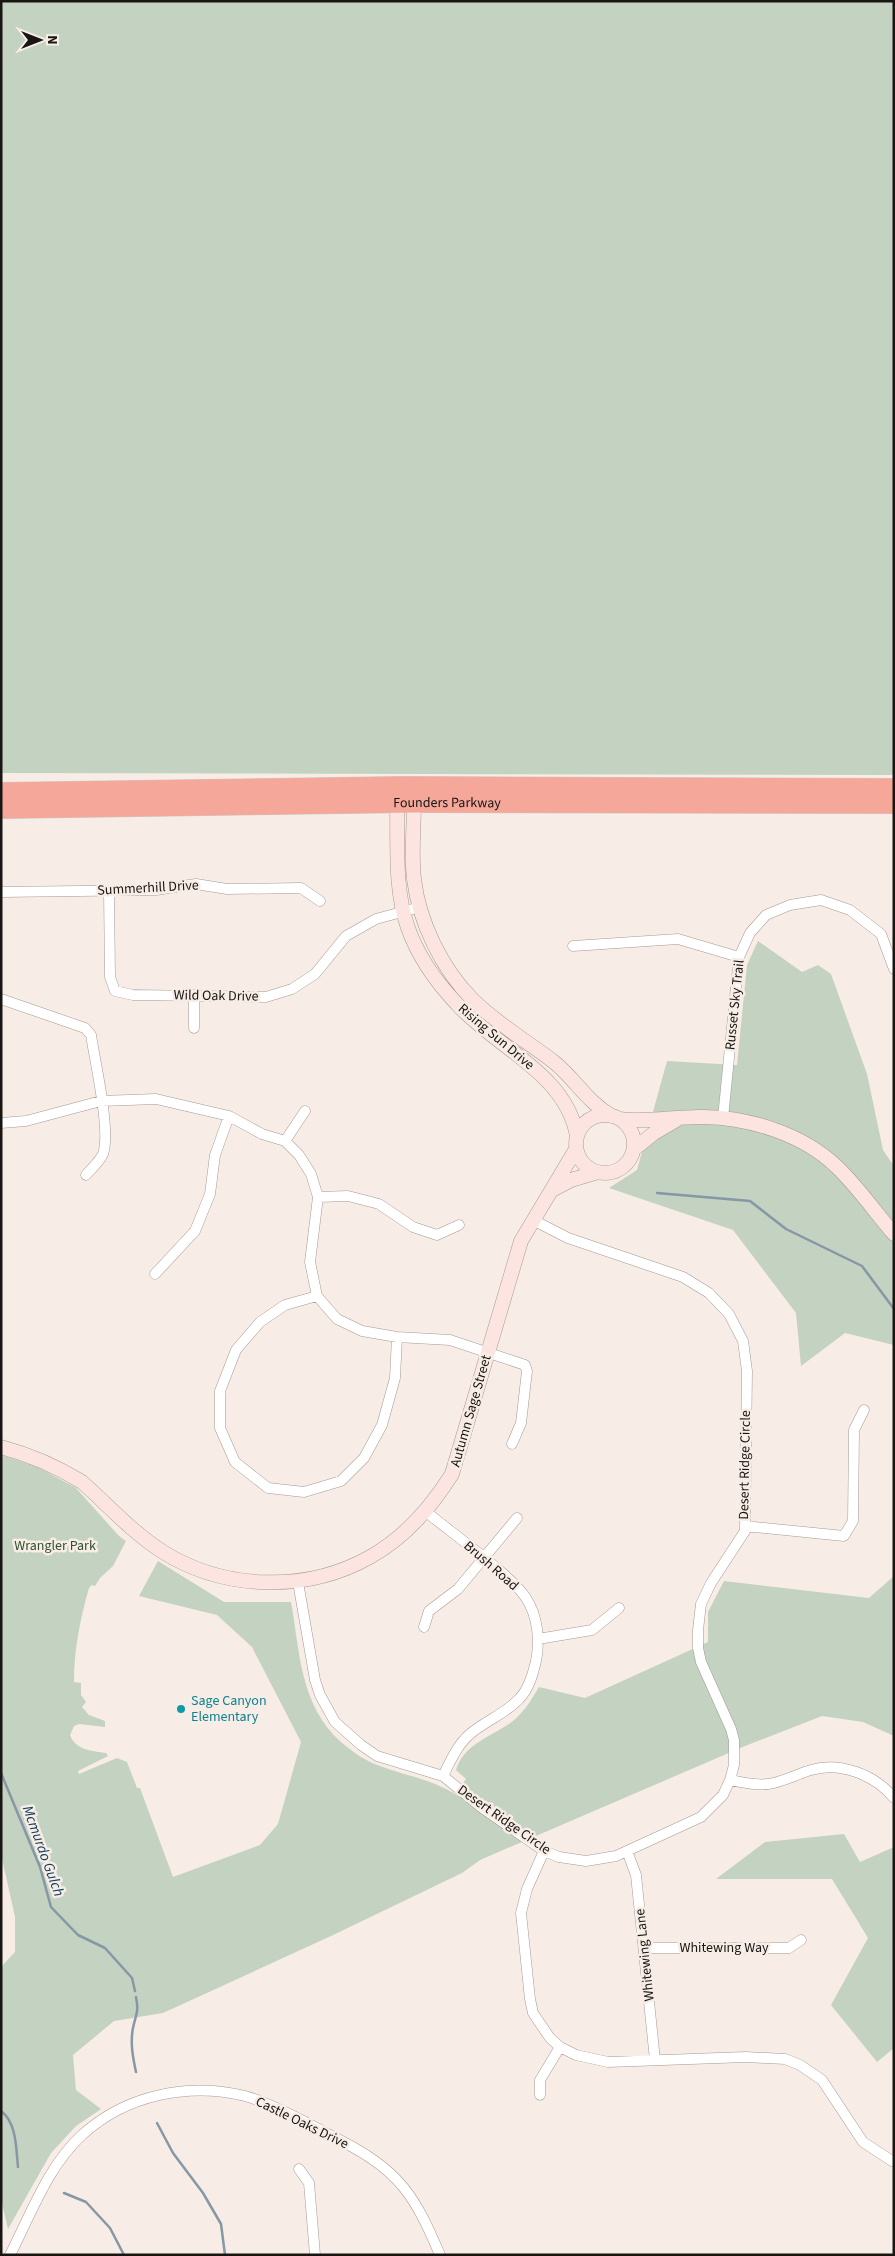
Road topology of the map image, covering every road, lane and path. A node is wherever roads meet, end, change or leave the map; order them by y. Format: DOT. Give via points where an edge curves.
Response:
graph roads {
  1 [pos="894,788"];
  2 [pos="1,792"];
  3 [pos="404,797"];
  4 [pos="894,804"];
  5 [pos="1,809"];
  6 [pos="109,890"];
  7 [pos="1,892"];
  8 [pos="320,901"];
  9 [pos="420,907"];
  10 [pos="404,910"];
  11 [pos="573,946"];
  12 [pos="739,957"];
  13 [pos="894,969"];
  14 [pos="194,995"];
  15 [pos="1,999"];
  16 [pos="194,1028"];
  17 [pos="101,1101"];
  18 [pos="305,1111"];
  19 [pos="229,1116"];
  20 [pos="616,1117"];
  21 [pos="681,1118"];
  22 [pos="723,1118"];
  23 [pos="1,1123"];
  24 [pos="285,1141"];
  25 [pos="576,1143"];
  26 [pos="634,1149"];
  27 [pos="598,1172"];
  28 [pos="86,1175"];
  29 [pos="552,1191"];
  30 [pos="318,1197"];
  31 [pos="533,1220"];
  32 [pos="459,1225"];
  33 [pos="894,1234"];
  34 [pos="155,1274"];
  35 [pos="317,1296"];
  36 [pos="397,1336"];
  37 [pos="488,1352"];
  38 [pos="864,1410"];
  39 [pos="512,1444"];
  40 [pos="1,1447"];
  41 [pos="426,1511"];
  42 [pos="517,1518"];
  43 [pos="744,1526"];
  44 [pos="485,1558"];
  45 [pos="298,1582"];
  46 [pos="619,1608"];
  47 [pos="424,1627"];
  48 [pos="538,1639"];
  49 [pos="443,1776"];
  50 [pos="730,1780"];
  51 [pos="894,1798"];
  52 [pos="544,1851"];
  53 [pos="626,1851"];
  54 [pos="801,1940"];
  55 [pos="644,1948"];
  56 [pos="560,2047"];
  57 [pos="655,2060"];
  58 [pos="540,2095"];
  59 [pos="892,2161"];
  60 [pos="298,2169"];
  61 [pos="10,2255"];
  62 [pos="315,2255"];
  63 [pos="440,2255"];
  1 -- 3 [label="highway, Founders Parkway"];
  2 -- 3 [label="highway, Founders Parkway"];
  3 -- 4 [label="highway, Founders Parkway"];
  3 -- 5 [label="highway, Founders Parkway"];
  3 -- 9 [label="street, Rising Sun Drive"];
  3 -- 10 [label="street, Rising Sun Drive" via="399,890"];
  6 -- 7 [label="street, Summerhill Drive"];
  6 -- 8 [label="street, Summerhill Drive" via="156,890 196,884 227,889 301,888"];
  6 -- 14 [label="street, Wild Oak Drive" via="110,977 115,992"];
  9 -- 10 [label="street, Wild Oak Drive"];
  9 -- 20 [label="street, Rising Sun Drive" via="447,968 472,1000 556,1063 592,1102"];
  10 -- 14 [label="street, Wild Oak Drive" via="376,919 346,936 314,974 292,989 266,997"];
  10 -- 25 [label="street, Rising Sun Drive" via="408,927 427,966 457,1005 542,1075 560,1094 572,1114"];
  11 -- 12 [label="street" via="678,939"];
  12 -- 13 [label="street, Russet Sky Trail" via="750,933 766,915 790,905 821,900 850,910 881,934"];
  12 -- 22 [label="street, Russet Sky Trail"];
  14 -- 16 [label="street"];
  15 -- 17 [label="street" via="85,1028 91,1035"];
  17 -- 19 [label="street" via="156,1099"];
  17 -- 23 [label="street" via="26,1122"];
  17 -- 28 [label="street" via="104,1127 102,1155"];
  18 -- 24 [label="street"];
  19 -- 24 [label="street" via="262,1134"];
  19 -- 34 [label="street" via="215,1155 210,1194 195,1231"];
  20 -- 21 [label="street" via="638,1121"];
  20 -- 25 [label="street" via="590,1119 580,1129"];
  20 -- 26 [label="street" via="632,1132"];
  21 -- 22 [label="street"];
  21 -- 26 [label="street"];
  22 -- 33 [label="street" via="766,1127 822,1155 849,1179"];
  24 -- 30 [label="street" via="311,1174"];
  25 -- 27 [label="street" via="584,1164"];
  25 -- 29 [label="street, Autumn Sage Street"];
  26 -- 27 [label="street" via="625,1166 617,1171"];
  27 -- 29 [label="street, Autumn Sage Street" via="571,1180"];
  29 -- 31 [label="street, Autumn Sage Street"];
  30 -- 32 [label="street" via="348,1196 379,1204 413,1227 437,1235"];
  30 -- 35 [label="street" via="310,1262"];
  31 -- 37 [label="street, Autumn Sage Street" via="521,1241"];
  31 -- 43 [label="street, Desert Ridge Circle" via="568,1238 683,1277 709,1293 729,1314 743,1341 747,1371"];
  35 -- 36 [label="street" via="337,1318 353,1327"];
  35 -- 36 [label="street" via="285,1305 260,1322 236,1350 220,1391 220,1428 235,1462 268,1488 304,1492 341,1481 364,1458 382,1425 395,1378"];
  36 -- 37 [label="street" via="450,1340"];
  37 -- 39 [label="street" via="520,1361 527,1371 522,1423"];
  37 -- 41 [label="street, Autumn Sage Street" via="452,1474"];
  38 -- 43 [label="street" via="854,1430 854,1521 844,1536"];
  40 -- 45 [label="street, Autumn Sage Street" via="34,1456 82,1482 154,1546 201,1571 245,1581"];
  41 -- 44 [label="street, Brush Road"];
  41 -- 45 [label="street, Autumn Sage Street" via="369,1558"];
  42 -- 44 [label="street"];
  43 -- 50 [label="street, Desert Ridge Circle" via="744,1532 710,1583 702,1604 698,1630 701,1662 734,1740"];
  44 -- 47 [label="street" via="458,1589 429,1611"];
  44 -- 48 [label="street, Brush Road" via="526,1598"];
  45 -- 49 [label="street, Desert Ridge Circle" via="315,1680 335,1722 377,1756"];
  46 -- 48 [label="street" via="592,1630"];
  48 -- 49 [label="street, Brush Road" via="533,1672 521,1698 468,1736"];
  49 -- 52 [label="street, Desert Ridge Circle"];
  50 -- 51 [label="street" via="765,1785 823,1767 839,1767 866,1776 887,1789"];
  50 -- 53 [label="street, Desert Ridge Circle" via="723,1795 701,1817"];
  52 -- 53 [label="street, Desert Ridge Circle" via="559,1857 586,1860 616,1856"];
  52 -- 56 [label="street" via="527,1889 521,1914 533,2013"];
  53 -- 55 [label="street, Whitewing Lane" via="636,1874"];
  54 -- 55 [label="street, Whitewing Way" via="789,1948"];
  55 -- 57 [label="street, Whitewing Lane"];
  56 -- 57 [label="street" via="593,2060"];
  56 -- 58 [label="street" via="540,2080"];
  57 -- 59 [label="street" via="785,2058 822,2080 863,2142"];
  60 -- 62 [label="street" via="309,2183"];
  61 -- 63 [label="street, Castle Oaks Drive" via="53,2170 81,2135 116,2110 143,2099 176,2090 210,2090 246,2096 302,2120 385,2168 404,2188 423,2218"];
}
